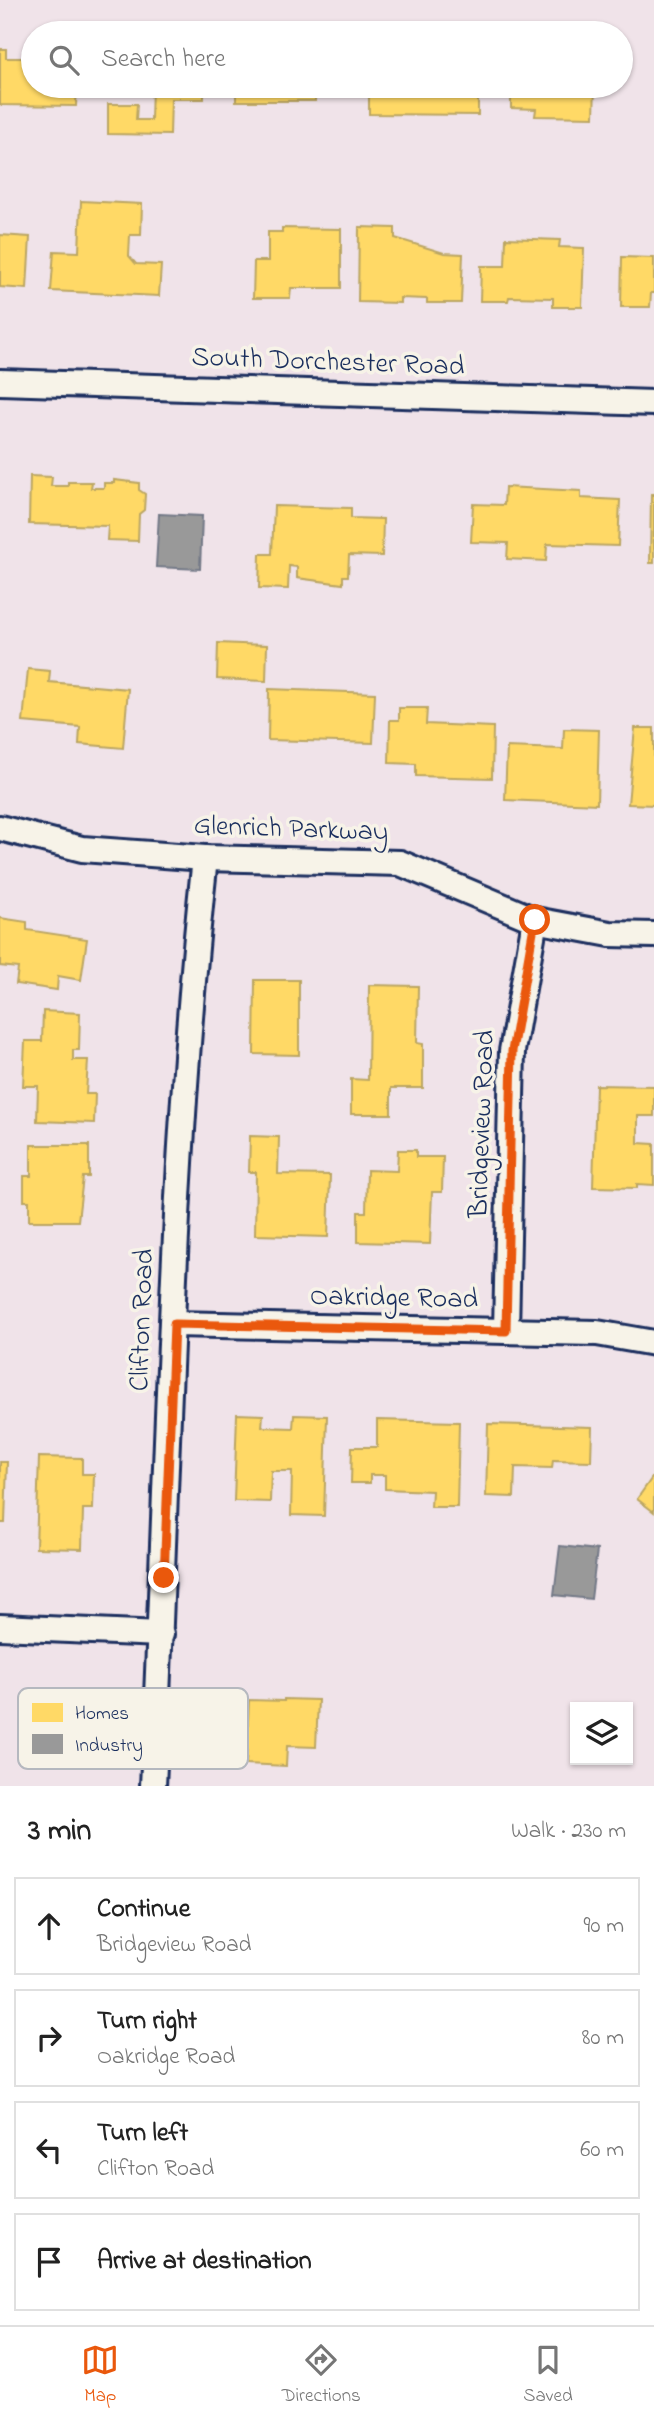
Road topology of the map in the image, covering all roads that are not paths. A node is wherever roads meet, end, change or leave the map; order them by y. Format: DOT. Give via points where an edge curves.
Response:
graph roads {
  1 [pos="0,382"];
  2 [pos="654,403"];
  3 [pos="0,828"];
  4 [pos="205,858"];
  5 [pos="535,920"];
  6 [pos="654,935"];
  7 [pos="174,1324"];
  8 [pos="506,1331"];
  9 [pos="654,1343"];
  10 [pos="0,1627"];
  11 [pos="161,1634"];
  12 [pos="158,1688"];
  1 -- 2 [label="street, South Dorchester Road"];
  3 -- 4 [label="street, Glenrich Parkway" via="82,849"];
  4 -- 5 [label="street, Glenrich Parkway" via="400,863"];
  4 -- 7 [label="street, Clifton Road" via="185,1085"];
  5 -- 6 [label="street, Glenrich Parkway" via="610,934"];
  5 -- 8 [label="street, Bridgeview Road" via="512,1051"];
  7 -- 8 [label="street, Oakridge Road"];
  7 -- 11 [label="street, Clifton Road"];
  8 -- 9 [label="street, Oakridge Road" via="597,1333"];
  10 -- 11 [label="street"];
  11 -- 12 [label="street, Clifton Road"];
}
